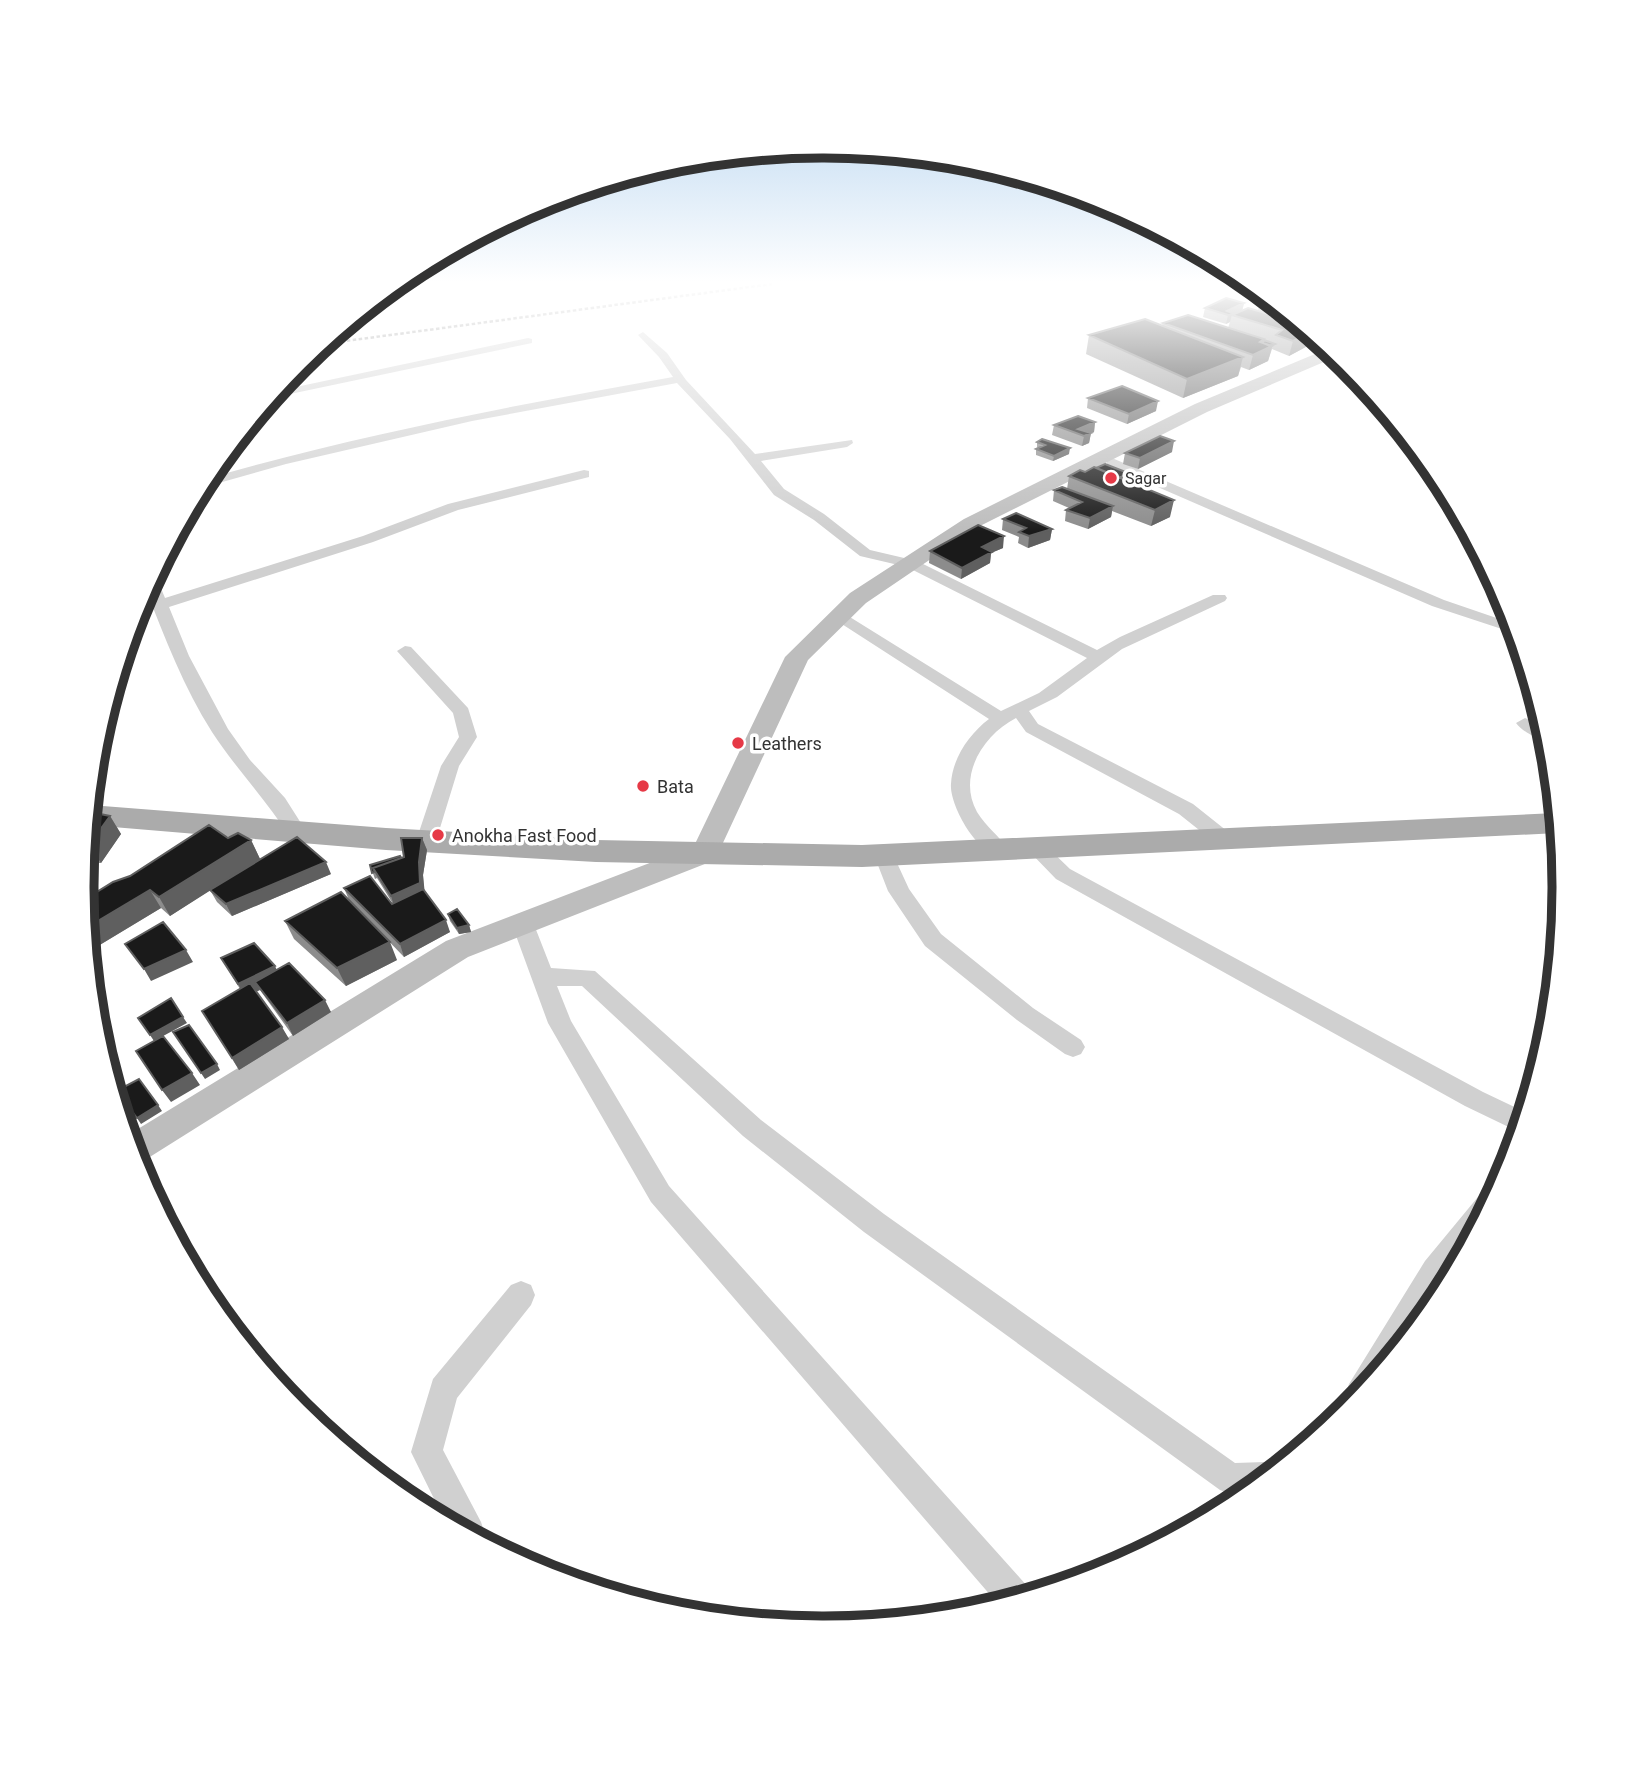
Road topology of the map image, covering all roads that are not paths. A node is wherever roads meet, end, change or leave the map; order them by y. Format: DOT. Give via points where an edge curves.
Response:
graph roads {
  1 [pos="406,367"];
  2 [pos="671,367"];
  3 [pos="1280,367"];
  4 [pos="1297,367"];
  5 [pos="1310,367"];
  6 [pos="680,379"];
  7 [pos="290,391"];
  8 [pos="847,443"];
  9 [pos="750,459"];
  10 [pos="1112,462"];
  11 [pos="584,474"];
  12 [pos="219,479"];
  13 [pos="1029,493"];
  14 [pos="912,564"];
  15 [pos="156,594"];
  16 [pos="1219,598"];
  17 [pos="161,604"];
  18 [pos="839,617"];
  19 [pos="1503,626"];
  20 [pos="405,651"];
  21 [pos="1098,657"];
  22 [pos="1018,708"];
  23 [pos="1001,719"];
  24 [pos="1525,723"];
  25 [pos="1534,728"];
  26 [pos="98,816"];
  27 [pos="1548,823"];
  28 [pos="296,831"];
  29 [pos="1225,840"];
  30 [pos="426,841"];
  31 [pos="1036,848"];
  32 [pos="999,850"];
  33 [pos="705,853"];
  34 [pos="884,855"];
  35 [pos="522,922"];
  36 [pos="543,977"];
  37 [pos="1073,1047"];
  38 [pos="1514,1118"];
  39 [pos="142,1145"];
  40 [pos="1461,1239"];
  41 [pos="521,1295"];
  42 [pos="1393,1339"];
  43 [pos="1248,1479"];
  44 [pos="461,1519"];
  45 [pos="1009,1592"];
  1 -- 7 [label="street"];
  2 -- 6 [label="street"];
  3 -- 13 [label="main road" via="1188,405 1030,484"];
  4 -- 13 [label="main road" via="1201,408"];
  5 -- 10 [label="main road" via="1206,412"];
  6 -- 9 [label="street"];
  6 -- 12 [label="street" via="472,417"];
  8 -- 9 [label="street"];
  9 -- 14 [label="street" via="779,492 865,553"];
  10 -- 13 [label="main road" via="1048,492"];
  10 -- 19 [label="street" via="1438,603"];
  11 -- 17 [label="street" via="453,507"];
  13 -- 14 [label="main road" via="971,523"];
  14 -- 18 [label="main road" via="858,598"];
  14 -- 21 [label="street"];
  15 -- 17 [label="street"];
  16 -- 21 [label="street"];
  17 -- 28 [label="street" via="181,656 219,729"];
  18 -- 23 [label="street"];
  18 -- 33 [label="main road" via="797,657"];
  20 -- 30 [label="street" via="462,712 468,737 450,766"];
  21 -- 22 [label="street" via="1049,695"];
  22 -- 23 [label="street"];
  22 -- 29 [label="street" via="1032,729 1186,809"];
  23 -- 32 [label="street" via="973,745 962,776 962,801 976,827"];
  24 -- 25 [label="street"];
  26 -- 28 [label="main road"];
  27 -- 29 [label="main road"];
  28 -- 30 [label="main road"];
  29 -- 31 [label="main road"];
  30 -- 33 [label="main road"];
  31 -- 32 [label="main road"];
  31 -- 38 [label="street" via="1063,874 1169,934"];
  32 -- 34 [label="main road"];
  33 -- 34 [label="main road"];
  33 -- 35 [label="main road"];
  34 -- 37 [label="street" via="899,891 933,940"];
  35 -- 36 [label="street"];
  35 -- 39 [label="main road" via="457,949"];
  36 -- 43 [label="street" via="587,976 752,1128 964,1290 1231,1479"];
  36 -- 45 [label="street" via="560,1023 660,1194"];
  40 -- 42 [label="street" via="1435,1270"];
  41 -- 44 [label="street" via="444,1390 427,1452"];
}
